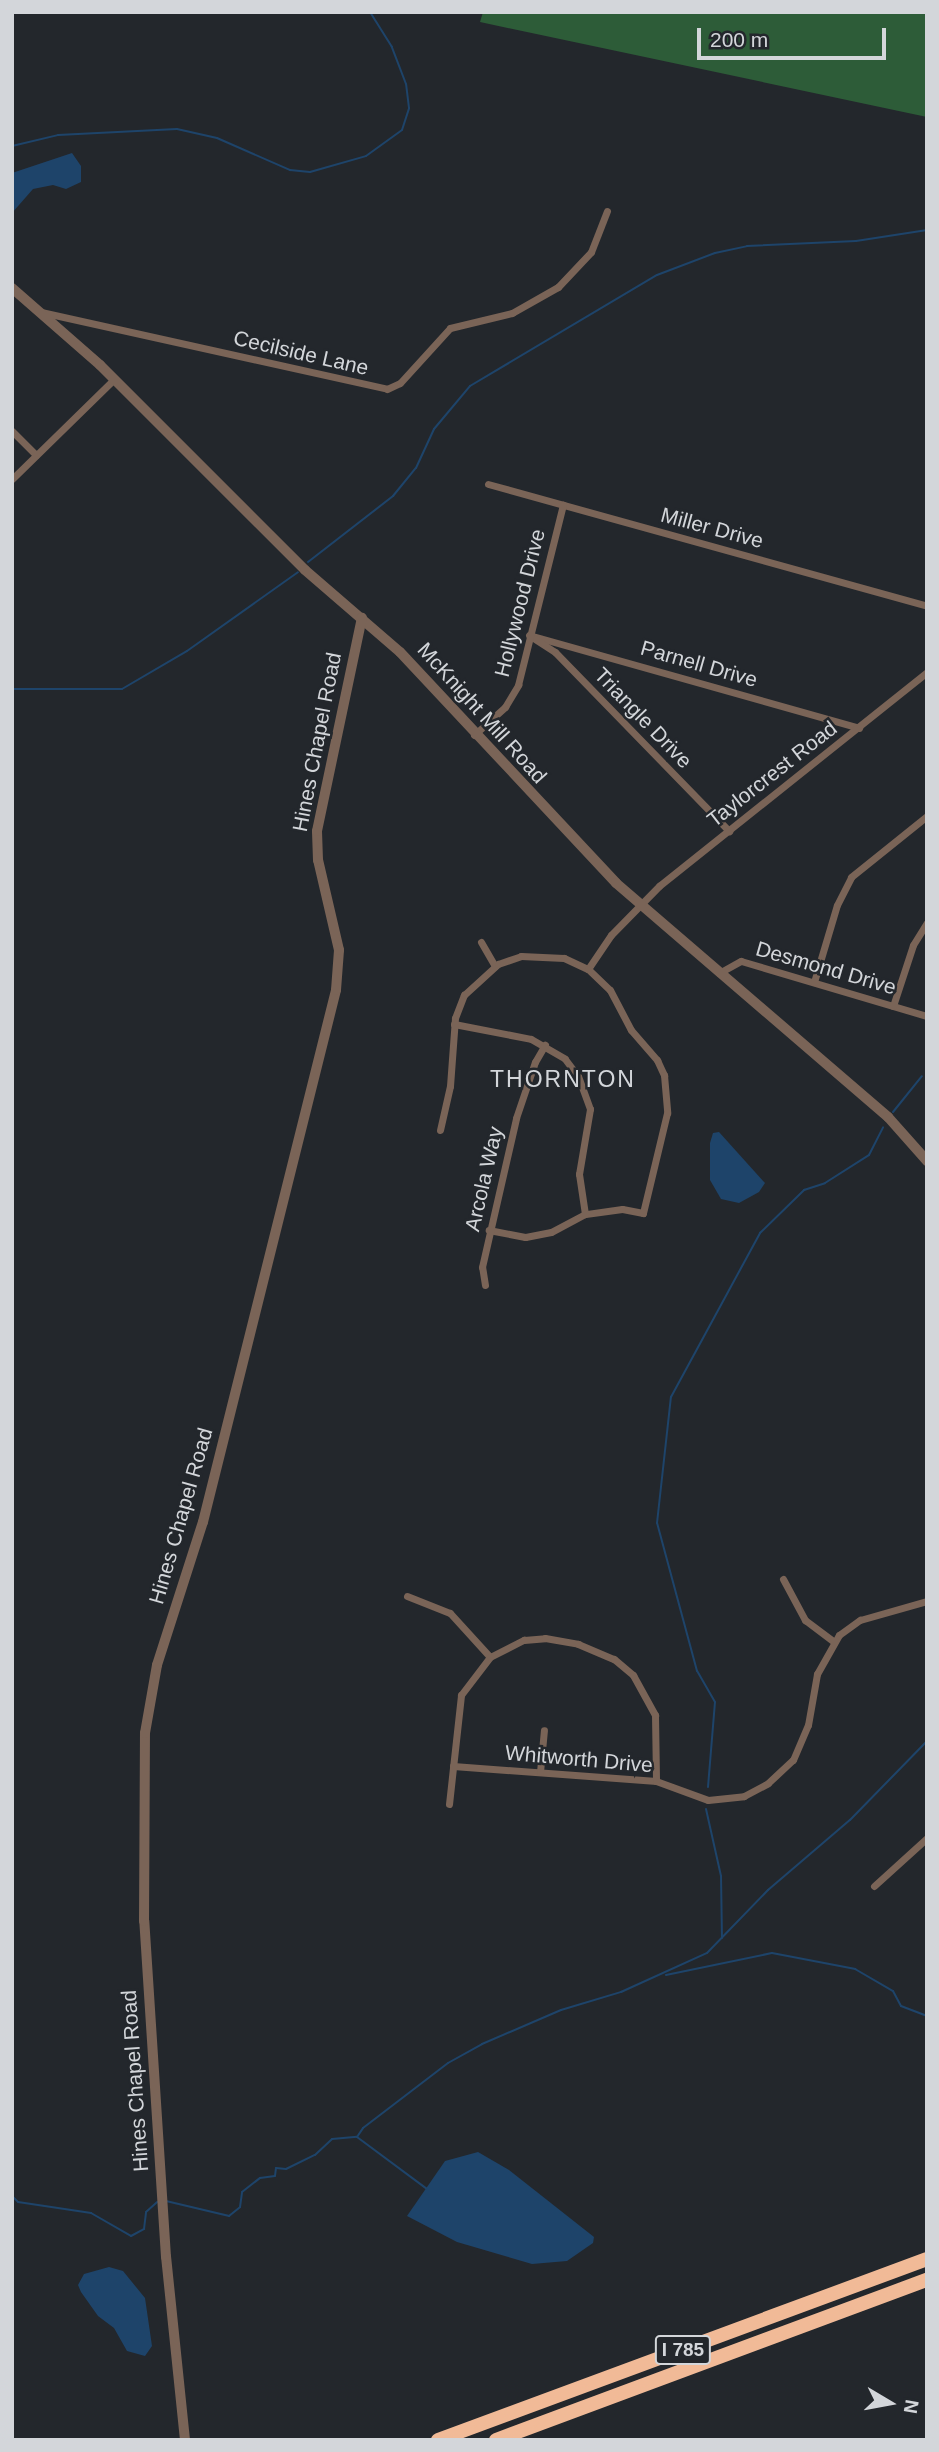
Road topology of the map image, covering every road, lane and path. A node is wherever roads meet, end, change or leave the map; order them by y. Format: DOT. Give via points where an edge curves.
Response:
graph roads {
  1 [pos="607,211"];
  2 [pos="12,288"];
  3 [pos="40,312"];
  4 [pos="114,379"];
  5 [pos="12,430"];
  6 [pos="36,455"];
  7 [pos="12,479"];
  8 [pos="488,485"];
  9 [pos="563,505"];
  10 [pos="927,606"];
  11 [pos="362,618"];
  12 [pos="529,635"];
  13 [pos="927,672"];
  14 [pos="859,728"];
  15 [pos="474,735"];
  16 [pos="927,816"];
  17 [pos="729,831"];
  18 [pos="639,904"];
  19 [pos="927,923"];
  20 [pos="481,942"];
  21 [pos="495,966"];
  22 [pos="588,968"];
  23 [pos="719,973"];
  24 [pos="814,982"];
  25 [pos="893,1006"];
  26 [pos="927,1016"];
  27 [pos="454,1024"];
  28 [pos="545,1045"];
  29 [pos="440,1130"];
  30 [pos="927,1161"];
  31 [pos="585,1214"];
  32 [pos="489,1230"];
  33 [pos="485,1285"];
  34 [pos="783,1579"];
  35 [pos="407,1596"];
  36 [pos="927,1601"];
  37 [pos="834,1642"];
  38 [pos="490,1657"];
  39 [pos="544,1730"];
  40 [pos="453,1766"];
  41 [pos="540,1772"];
  42 [pos="656,1782"];
  43 [pos="449,1804"];
  44 [pos="927,1838"];
  45 [pos="874,1886"];
  46 [pos="927,2259"];
  47 [pos="927,2280"];
  48 [pos="185,2440"];
  49 [pos="438,2440"];
  50 [pos="496,2440"];
  1 -- 3 [label="street, Cecilside Lane" via="592,252 558,287 512,313 450,328 400,383 387,389"];
  2 -- 3 [label="street, McKnight Mill Road"];
  3 -- 4 [label="street, McKnight Mill Road"];
  4 -- 6 [label="street"];
  4 -- 11 [label="street, McKnight Mill Road" via="290,556"];
  5 -- 6 [label="street"];
  6 -- 7 [label="street"];
  8 -- 9 [label="street, Miller Drive"];
  9 -- 10 [label="street, Miller Drive"];
  9 -- 12 [label="street, Hollywood Drive"];
  11 -- 15 [label="street, McKnight Mill Road" via="400,652"];
  11 -- 48 [label="street, Hines Chapel Road" via="317,831 317,860 339,950 337,990 208,1503 157,1665 146,1722 144,1922 162,2201"];
  12 -- 14 [label="street, Parnell Drive"];
  12 -- 15 [label="street, Hollywood Drive" via="515,693"];
  12 -- 17 [label="street, Triangle Drive" via="555,652"];
  13 -- 14 [label="street, Taylorcrest Road"];
  14 -- 17 [label="street, Taylorcrest Road"];
  15 -- 18 [label="street, McKnight Mill Road"];
  16 -- 24 [label="street" via="851,877 837,905"];
  17 -- 18 [label="street, Taylorcrest Road"];
  18 -- 22 [label="street, Taylorcrest Road"];
  18 -- 23 [label="street, McKnight Mill Road"];
  19 -- 25 [label="street" via="913,945"];
  20 -- 21 [label="street"];
  21 -- 22 [label="street" via="539,954"];
  21 -- 27 [label="street" via="464,995"];
  22 -- 31 [label="street" via="610,990 631,1030 664,1075 666,1122 643,1213 622,1209"];
  23 -- 24 [label="street, Desmond Drive" via="740,961"];
  23 -- 30 [label="street, McKnight Mill Road" via="888,1117"];
  24 -- 25 [label="street, Desmond Drive"];
  25 -- 26 [label="street, Desmond Drive"];
  27 -- 28 [label="street"];
  27 -- 29 [label="street" via="452,1076"];
  28 -- 31 [label="street" via="565,1059 586,1093 590,1120 579,1174"];
  28 -- 32 [label="street, Arcola Way" via="534,1062 516,1118"];
  31 -- 32 [label="street" via="551,1232 525,1237"];
  32 -- 33 [label="street, Arcola Way" via="482,1267"];
  34 -- 37 [label="street" via="805,1620"];
  35 -- 38 [label="street" via="450,1613"];
  36 -- 37 [label="street, Whitworth Drive" via="860,1620"];
  37 -- 42 [label="street, Whitworth Drive" via="817,1674 801,1745 782,1772 757,1791 720,1800"];
  38 -- 40 [label="street" via="461,1695"];
  38 -- 42 [label="street" via="524,1640 545,1638 614,1659 633,1675 656,1715"];
  39 -- 41 [label="street"];
  40 -- 41 [label="street, Whitworth Drive"];
  40 -- 43 [label="street"];
  41 -- 42 [label="street, Whitworth Drive"];
  44 -- 45 [label="street"];
  46 -- 49 [label="highway, I 785"];
  47 -- 50 [label="highway, I 785"];
}
